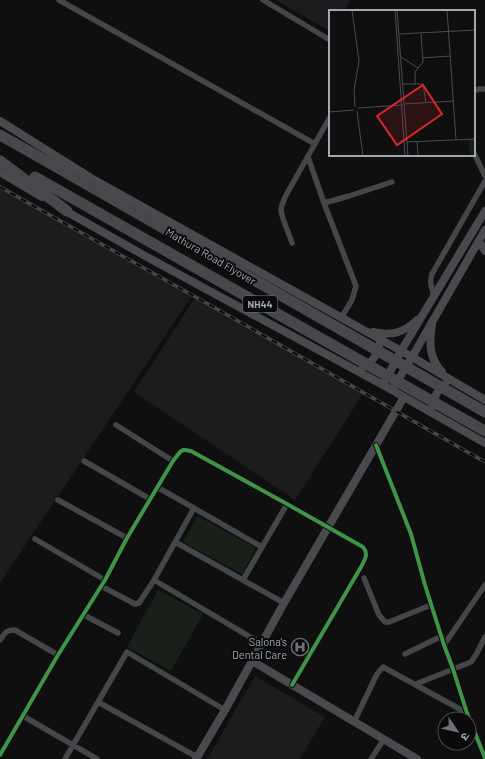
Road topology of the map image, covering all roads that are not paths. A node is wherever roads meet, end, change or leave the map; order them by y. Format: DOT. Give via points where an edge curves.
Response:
graph roads {
  1 [pos="59,0"];
  2 [pos="263,0"];
  3 [pos="329,39"];
  4 [pos="485,89"];
  5 [pos="475,91"];
  6 [pos="329,119"];
  7 [pos="0,121"];
  8 [pos="0,135"];
  9 [pos="315,144"];
  10 [pos="475,155"];
  11 [pos="0,157"];
  12 [pos="308,157"];
  13 [pos="0,161"];
  14 [pos="0,172"];
  15 [pos="485,176"];
  16 [pos="485,181"];
  17 [pos="392,182"];
  18 [pos="324,203"];
  19 [pos="67,211"];
  20 [pos="485,211"];
  21 [pos="485,230"];
  22 [pos="479,241"];
  23 [pos="292,243"];
  24 [pos="485,251"];
  25 [pos="434,296"];
  26 [pos="423,315"];
  27 [pos="341,318"];
  28 [pos="433,320"];
  29 [pos="364,330"];
  30 [pos="376,337"];
  31 [pos="401,351"];
  32 [pos="412,357"];
  33 [pos="357,371"];
  34 [pos="450,379"];
  35 [pos="383,385"];
  36 [pos="391,390"];
  37 [pos="404,397"];
  38 [pos="485,400"];
  39 [pos="485,412"];
  40 [pos="435,414"];
  41 [pos="116,425"];
  42 [pos="485,431"];
  43 [pos="485,443"];
  44 [pos="376,445"];
  45 [pos="84,461"];
  46 [pos="173,461"];
  47 [pos="156,487"];
  48 [pos="150,499"];
  49 [pos="58,500"];
  50 [pos="287,504"];
  51 [pos="194,508"];
  52 [pos="328,527"];
  53 [pos="127,538"];
  54 [pos="35,540"];
  55 [pos="175,542"];
  56 [pos="262,547"];
  57 [pos="364,578"];
  58 [pos="105,580"];
  59 [pos="154,580"];
  60 [pos="243,580"];
  61 [pos="101,586"];
  62 [pos="485,586"];
  63 [pos="284,603"];
  64 [pos="431,605"];
  65 [pos="84,615"];
  66 [pos="118,633"];
  67 [pos="442,636"];
  68 [pos="485,637"];
  69 [pos="0,640"];
  70 [pos="262,644"];
  71 [pos="444,645"];
  72 [pos="405,654"];
  73 [pos="58,655"];
  74 [pos="252,661"];
  75 [pos="454,669"];
  76 [pos="416,684"];
  77 [pos="292,685"];
  78 [pos="98,702"];
  79 [pos="225,710"];
  80 [pos="463,711"];
  81 [pos="466,711"];
  82 [pos="23,716"];
  83 [pos="354,722"];
  84 [pos="477,738"];
  85 [pos="384,739"];
  86 [pos="73,745"];
  87 [pos="0,755"];
  88 [pos="197,758"];
  89 [pos="485,758"];
  90 [pos="65,759"];
  91 [pos="97,759"];
  92 [pos="372,759"];
  93 [pos="417,759"];
  1 -- 9 [label="street"];
  2 -- 3 [label="street"];
  4 -- 5 [label="street"];
  6 -- 9 [label="street"];
  7 -- 27 [label="main road" via="91,178"];
  8 -- 39 [label="highway, Mathura Road Flyover / NH44, bridge"];
  9 -- 12 [label="street"];
  10 -- 15 [label="street"];
  11 -- 42 [label="highway, Mathura Road Flyover / NH44, bridge"];
  12 -- 18 [label="street"];
  12 -- 23 [label="street" via="285,197 281,211"];
  13 -- 19 [label="highway"];
  14 -- 19 [label="main road"];
  16 -- 25 [label="street" via="432,274 430,283"];
  17 -- 18 [label="street"];
  18 -- 27 [label="street" via="356,286 352,300"];
  19 -- 33 [label="main road"];
  20 -- 25 [label="main road"];
  21 -- 22 [label="main road"];
  22 -- 24 [label="main road"];
  22 -- 28 [label="main road"];
  25 -- 26 [label="main road"];
  26 -- 29 [label="main road" via="398,333 382,334"];
  26 -- 31 [label="main road"];
  27 -- 29 [label="main road"];
  28 -- 32 [label="main road"];
  28 -- 34 [label="main road" via="431,354 437,367"];
  29 -- 30 [label="main road"];
  30 -- 31 [label="main road"];
  30 -- 33 [label="main road" via="379,345 376,354 371,362"];
  31 -- 32 [label="main road"];
  31 -- 35 [label="main road"];
  32 -- 34 [label="main road"];
  32 -- 36 [label="main road"];
  33 -- 35 [label="main road"];
  34 -- 38 [label="main road"];
  34 -- 40 [label="main road" via="437,393 432,408"];
  35 -- 36 [label="main road"];
  36 -- 37 [label="main road"];
  37 -- 40 [label="main road"];
  37 -- 44 [label="main road"];
  40 -- 43 [label="main road"];
  41 -- 46 [label="street"];
  44 -- 52 [label="main road"];
  44 -- 64 [label="street" via="410,534"];
  45 -- 48 [label="street"];
  46 -- 47 [label="street"];
  46 -- 50 [label="street" via="183,450 191,451"];
  47 -- 48 [label="street"];
  47 -- 51 [label="street"];
  48 -- 53 [label="street"];
  49 -- 53 [label="street"];
  50 -- 52 [label="street"];
  50 -- 56 [label="street"];
  51 -- 55 [label="street"];
  51 -- 56 [label="street"];
  52 -- 63 [label="main road"];
  52 -- 77 [label="street" via="363,547 367,554"];
  53 -- 58 [label="street"];
  54 -- 58 [label="street"];
  55 -- 59 [label="street"];
  55 -- 60 [label="street"];
  56 -- 60 [label="street"];
  57 -- 64 [label="street" via="378,615 385,622"];
  58 -- 61 [label="street"];
  59 -- 61 [label="street" via="137,604"];
  59 -- 70 [label="street"];
  60 -- 63 [label="street"];
  61 -- 65 [label="street"];
  62 -- 71 [label="street"];
  63 -- 70 [label="main road"];
  64 -- 67 [label="street"];
  65 -- 66 [label="street"];
  65 -- 73 [label="street"];
  67 -- 71 [label="street"];
  67 -- 72 [label="street"];
  68 -- 75 [label="street" via="471,662"];
  69 -- 73 [label="street" via="10,629 15,630"];
  70 -- 74 [label="main road"];
  71 -- 75 [label="street"];
  73 -- 82 [label="street"];
  74 -- 77 [label="main road"];
  74 -- 79 [label="main road"];
  75 -- 76 [label="street"];
  75 -- 81 [label="street"];
  76 -- 80 [label="street"];
  76 -- 83 [label="street" via="383,667"];
  77 -- 83 [label="main road"];
  78 -- 79 [label="street" via="127,652"];
  78 -- 86 [label="street"];
  78 -- 88 [label="street"];
  79 -- 88 [label="main road"];
  82 -- 86 [label="street"];
  82 -- 87 [label="street"];
  83 -- 85 [label="main road"];
  84 -- 89 [label="street"];
  85 -- 92 [label="street"];
  85 -- 93 [label="main road"];
  86 -- 90 [label="street"];
  86 -- 91 [label="street"];
}
